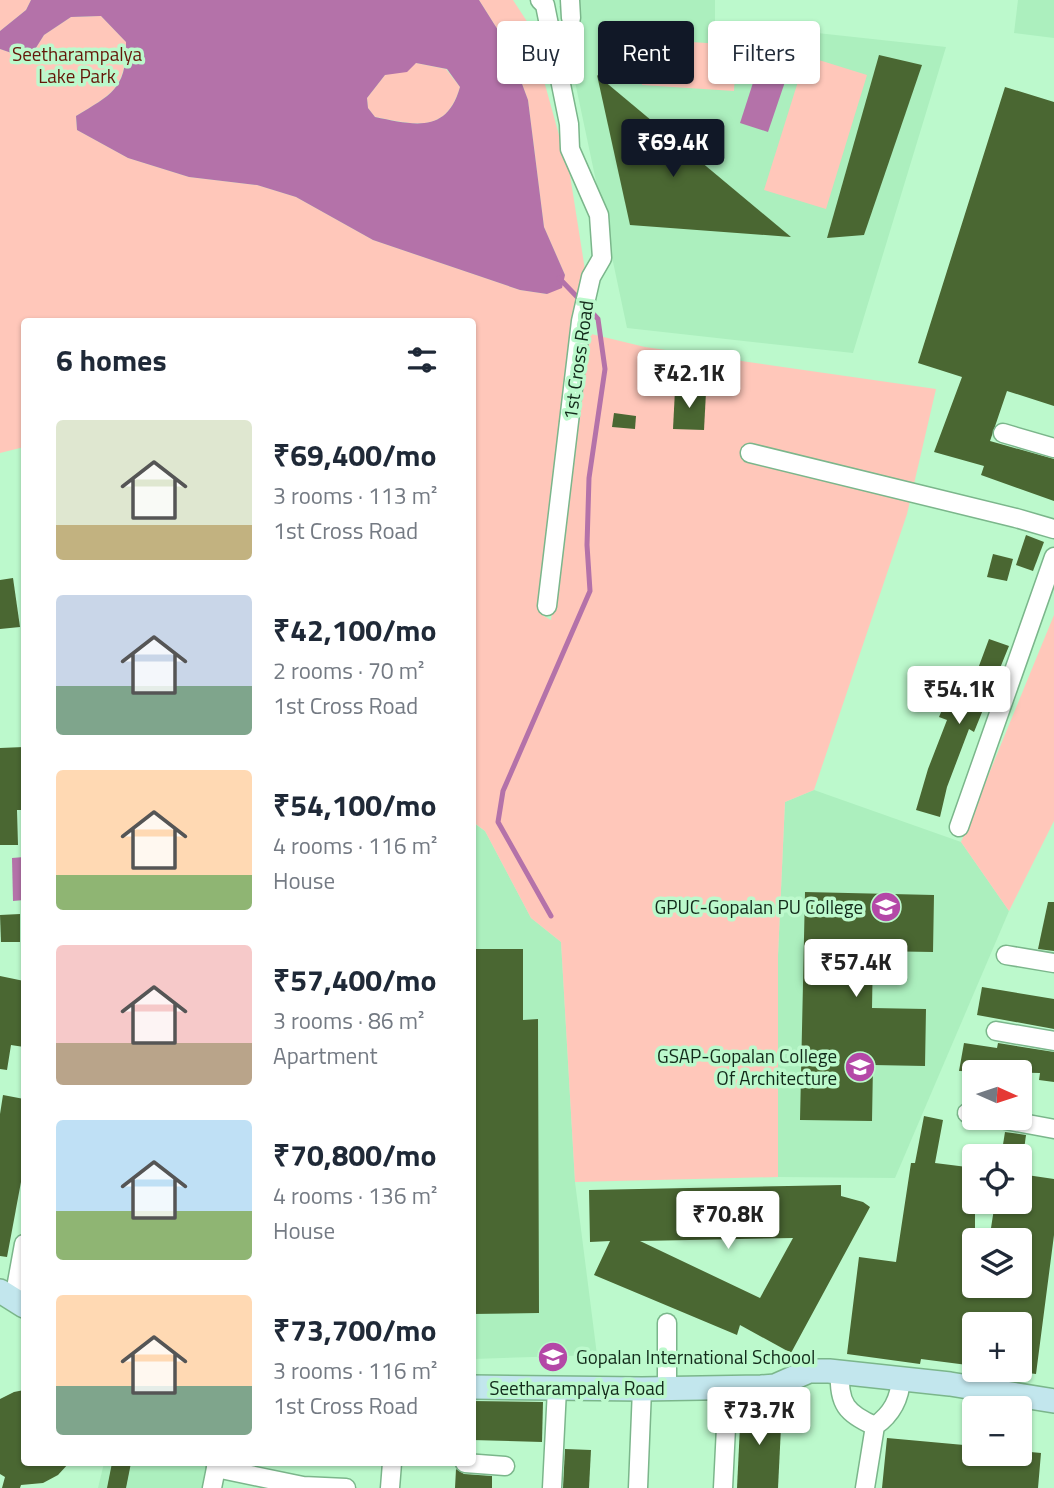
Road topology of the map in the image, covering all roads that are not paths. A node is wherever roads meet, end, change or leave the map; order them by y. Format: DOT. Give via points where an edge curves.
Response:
graph roads {
  1 [pos="540,0"];
  2 [pos="570,0"];
  3 [pos="571,18"];
  4 [pos="1003,433"];
  5 [pos="1054,448"];
  6 [pos="750,453"];
  7 [pos="1054,529"];
  8 [pos="1054,557"];
  9 [pos="547,606"];
  10 [pos="959,827"];
  11 [pos="1006,955"];
  12 [pos="1054,963"];
  13 [pos="996,1031"];
  14 [pos="1054,1041"];
  15 [pos="1032,1125"];
  16 [pos="1054,1129"];
  17 [pos="21,1259"];
  18 [pos="13,1299"];
  19 [pos="667,1324"];
  20 [pos="840,1371"];
  21 [pos="901,1378"];
  22 [pos="476,1387"];
  23 [pos="728,1387"];
  24 [pos="557,1389"];
  25 [pos="642,1389"];
  26 [pos="667,1389"];
  27 [pos="1054,1401"];
  28 [pos="875,1426"];
  29 [pos="476,1464"];
  30 [pos="217,1466"];
  31 [pos="392,1466"];
  32 [pos="505,1466"];
  33 [pos="261,1469"];
  34 [pos="303,1487"];
  35 [pos="212,1488"];
  36 [pos="346,1488"];
  37 [pos="390,1488"];
  38 [pos="552,1488"];
  39 [pos="639,1488"];
  40 [pos="723,1488"];
  41 [pos="865,1488"];
  1 -- 9 [label="street, 1st Cross Road" via="545,5 569,124 570,149 599,215 602,258 581,321"];
  2 -- 3 [label="street"];
  4 -- 5 [label="street"];
  6 -- 7 [label="street"];
  8 -- 10 [label="street"];
  11 -- 12 [label="street"];
  13 -- 14 [label="street"];
  15 -- 16 [label="street"];
  17 -- 18 [label="street"];
  19 -- 26 [label="street"];
  20 -- 21 [label="street, Seetharampalya Road"];
  20 -- 23 [label="street, Seetharampalya Road" via="810,1371 775,1386"];
  20 -- 28 [label="street" via="847,1410"];
  21 -- 27 [label="street, Seetharampalya Road"];
  21 -- 28 [label="street" via="900,1392 888,1416"];
  22 -- 24 [label="street, Seetharampalya Road"];
  23 -- 26 [label="street, Seetharampalya Road"];
  23 -- 40 [label="street"];
  24 -- 25 [label="street, Seetharampalya Road"];
  24 -- 38 [label="street"];
  25 -- 26 [label="street, Seetharampalya Road"];
  25 -- 39 [label="street"];
  28 -- 41 [label="street"];
  29 -- 32 [label="street"];
  30 -- 33 [label="street"];
  30 -- 35 [label="street"];
  31 -- 37 [label="street"];
  33 -- 34 [label="street"];
  34 -- 36 [label="street"];
}
